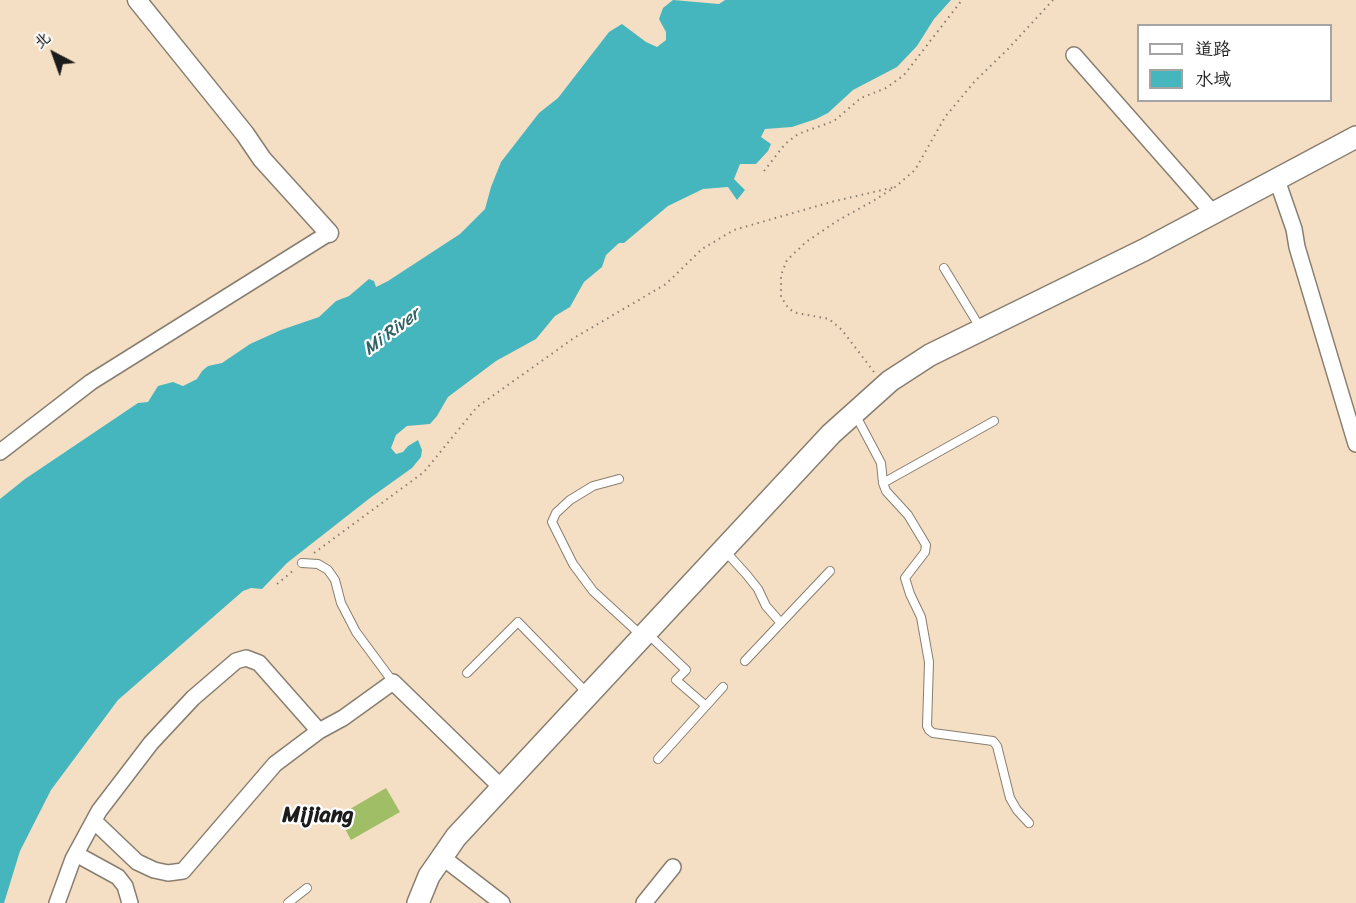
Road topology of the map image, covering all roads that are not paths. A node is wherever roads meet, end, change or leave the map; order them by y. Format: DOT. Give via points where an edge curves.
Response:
graph roads {
  1 [pos="137,0"];
  2 [pos="1074,55"];
  3 [pos="1356,137"];
  4 [pos="1276,180"];
  5 [pos="1213,213"];
  6 [pos="329,233"];
  7 [pos="944,268"];
  8 [pos="982,330"];
  9 [pos="855,413"];
  10 [pos="994,421"];
  11 [pos="1356,444"];
  12 [pos="0,452"];
  13 [pos="619,479"];
  14 [pos="883,483"];
  15 [pos="724,550"];
  16 [pos="302,563"];
  17 [pos="830,571"];
  18 [pos="781,623"];
  19 [pos="645,635"];
  20 [pos="745,661"];
  21 [pos="467,673"];
  22 [pos="393,682"];
  23 [pos="723,687"];
  24 [pos="589,695"];
  25 [pos="706,706"];
  26 [pos="319,731"];
  27 [pos="658,759"];
  28 [pos="502,788"];
  29 [pos="94,821"];
  30 [pos="1029,823"];
  31 [pos="76,854"];
  32 [pos="442,857"];
  33 [pos="673,867"];
  34 [pos="307,888"];
  35 [pos="57,903"];
  36 [pos="130,903"];
  37 [pos="288,903"];
  38 [pos="418,903"];
  39 [pos="502,903"];
  40 [pos="644,903"];
  1 -- 6 [label="street" via="262,159"];
  2 -- 5 [label="street"];
  3 -- 4 [label="main road"];
  4 -- 5 [label="main road"];
  4 -- 11 [label="street" via="1294,229"];
  5 -- 8 [label="main road"];
  6 -- 12 [label="street" via="91,382"];
  7 -- 8 [label="lane"];
  8 -- 9 [label="main road" via="930,355 884,386"];
  9 -- 14 [label="lane" via="881,463"];
  9 -- 15 [label="main road"];
  10 -- 14 [label="lane"];
  13 -- 19 [label="lane" via="593,486 570,500 552,522 573,564 593,591"];
  14 -- 30 [label="lane" via="926,545 925,552 904,578 921,617 929,662 927,726 933,733 993,741 1010,798"];
  15 -- 18 [label="lane"];
  15 -- 19 [label="main road"];
  16 -- 22 [label="lane" via="318,564 328,570 356,632"];
  17 -- 18 [label="lane"];
  18 -- 20 [label="lane"];
  19 -- 24 [label="main road"];
  19 -- 25 [label="lane" via="686,670 676,680"];
  21 -- 24 [label="lane" via="518,622"];
  22 -- 26 [label="street"];
  22 -- 28 [label="street"];
  23 -- 25 [label="lane"];
  24 -- 28 [label="main road"];
  25 -- 27 [label="lane"];
  26 -- 29 [label="street" via="275,764 183,871 168,873 137,862"];
  26 -- 29 [label="street" via="259,663 246,658 236,661 193,698 151,743"];
  28 -- 32 [label="main road"];
  29 -- 31 [label="street"];
  31 -- 35 [label="street"];
  31 -- 36 [label="street" via="118,877"];
  32 -- 38 [label="main road"];
  32 -- 39 [label="street"];
  33 -- 40 [label="street"];
  34 -- 37 [label="lane"];
}
